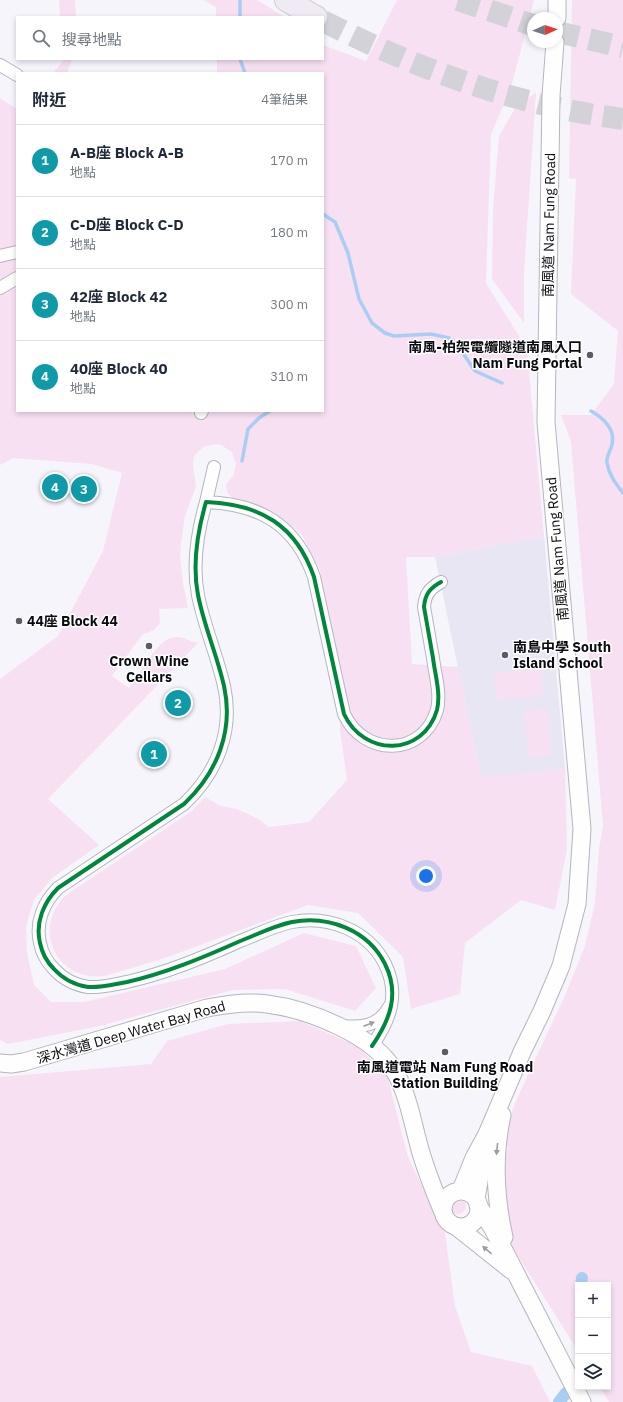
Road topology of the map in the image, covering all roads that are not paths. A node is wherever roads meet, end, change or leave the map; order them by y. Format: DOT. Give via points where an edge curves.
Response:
graph roads {
  1 [pos="286,0"];
  2 [pos="557,0"];
  3 [pos="557,12"];
  4 [pos="314,16"];
  5 [pos="555,48"];
  6 [pos="0,65"];
  7 [pos="16,74"];
  8 [pos="16,252"];
  9 [pos="0,256"];
  10 [pos="16,279"];
  11 [pos="0,288"];
  12 [pos="214,467"];
  13 [pos="206,502"];
  14 [pos="441,582"];
  15 [pos="392,1001"];
  16 [pos="336,1026"];
  17 [pos="372,1046"];
  18 [pos="0,1063"];
  19 [pos="508,1084"];
  20 [pos="487,1134"];
  21 [pos="421,1154"];
  22 [pos="459,1190"];
  23 [pos="477,1202"];
  24 [pos="443,1212"];
  25 [pos="457,1227"];
  26 [pos="515,1274"];
  27 [pos="582,1402"];
  1 -- 4 [label="highway"];
  2 -- 3 [label="main road"];
  5 -- 19 [label="main road, 南風道 Nam Fung Road" via="551,96 546,422 582,828 577,904 561,966"];
  6 -- 7 [label="street"];
  8 -- 9 [label="street"];
  10 -- 11 [label="street"];
  12 -- 13 [label="street"];
  13 -- 14 [label="street" via="239,505 261,513 280,526 298,544 314,577 344,714 356,732 374,744 391,746 408,742 423,732 434,718 438,692 424,607 429,591"];
  13 -- 15 [label="street" via="196,547 196,579 226,699 226,726 220,752 202,786 184,804 52,894 43,909 39,926 42,951 51,966 64,978 80,985 98,987 135,980 178,967 280,925 305,921 326,922 353,931 377,952 389,973"];
  16 -- 15 [label="street, one-way" via="361,1027 374,1023"];
  15 -- 17 [label="street" via="388,1019"];
  16 -- 17 [label="main road, 深水灣道 Deep Water Bay Road" via="353,1033"];
  16 -- 18 [label="main road, 深水灣道 Deep Water Bay Road" via="304,1012 284,1007 266,1003 239,1003 207,1008 24,1062"];
  17 -- 21 [label="main road, 深水灣道 Deep Water Bay Road" via="389,1063 400,1081"];
  19 -- 20 [label="main road, 南風道 Nam Fung Road"];
  19 -- 26 [label="main road, one-way" via="499,1128 496,1186 499,1214"];
  20 -- 22 [label="main road, 南風道 Nam Fung Road"];
  20 -- 23 [label="main road, 南風道 Nam Fung Road"];
  21 -- 22 [label="main road, 深水灣道 Deep Water Bay Road" via="441,1182"];
  21 -- 24 [label="main road, 深水灣道 Deep Water Bay Road"];
  22 -- 23 [label="main road" via="467,1191"];
  22 -- 24 [label="main road" via="450,1193 445,1199"];
  23 -- 25 [label="main road" via="479,1212 474,1222 468,1226"];
  23 -- 26 [label="main road"];
  24 -- 25 [label="main road" via="448,1222"];
  26 -- 25 [label="main road, one-way"];
  26 -- 27 [label="main road"];
}
